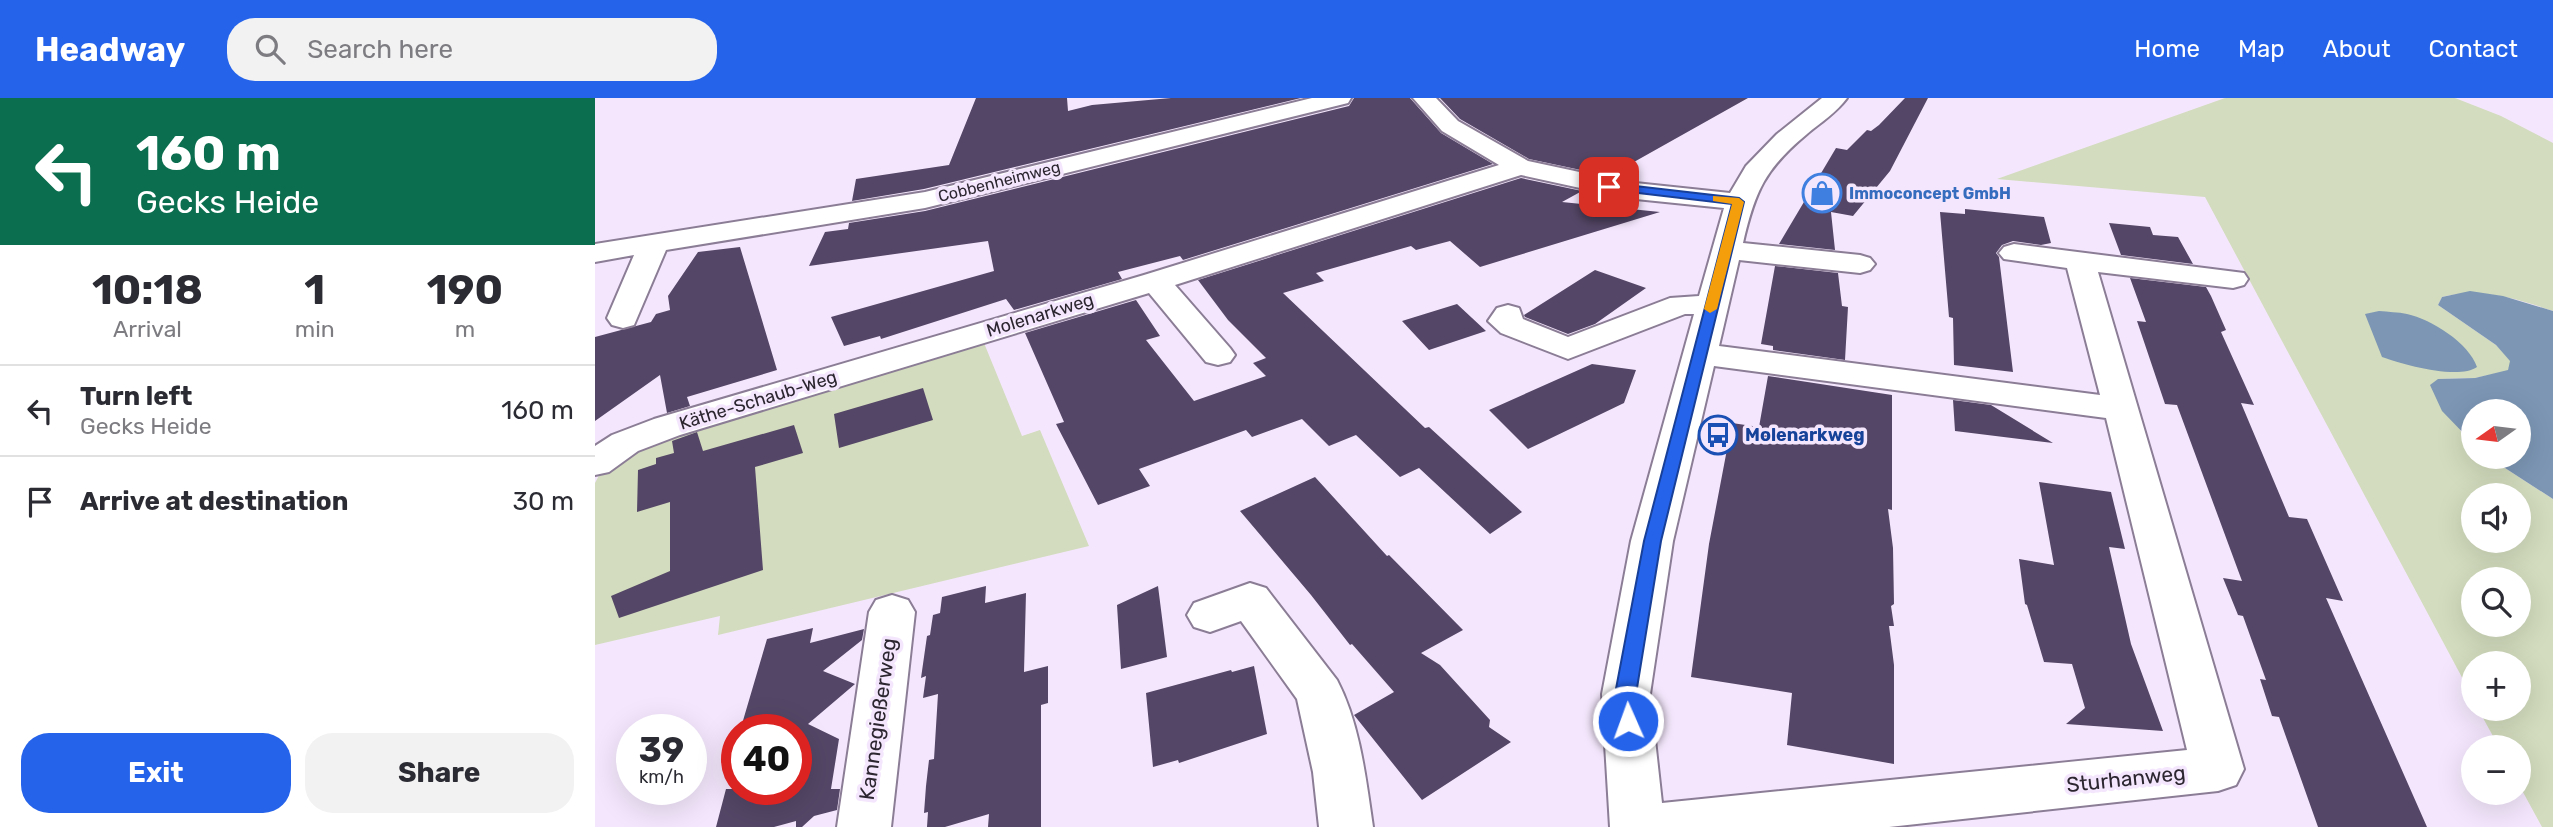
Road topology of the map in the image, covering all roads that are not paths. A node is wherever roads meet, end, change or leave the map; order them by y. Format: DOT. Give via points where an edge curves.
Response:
graph roads {
  1 [pos="1340,98"];
  2 [pos="1424,98"];
  3 [pos="1836,98"];
  4 [pos="1520,167"];
  5 [pos="1739,202"];
  6 [pos="654,243"];
  7 [pos="1726,250"];
  8 [pos="595,253"];
  9 [pos="2014,253"];
  10 [pos="2080,261"];
  11 [pos="1860,264"];
  12 [pos="2233,279"];
  13 [pos="1155,281"];
  14 [pos="1711,305"];
  15 [pos="1508,315"];
  16 [pos="623,318"];
  17 [pos="926,349"];
  18 [pos="1699,354"];
  19 [pos="1218,355"];
  20 [pos="2122,409"];
  21 [pos="595,463"];
  22 [pos="892,612"];
  23 [pos="1210,615"];
  24 [pos="864,827"];
  25 [pos="1346,827"];
  26 [pos="1637,827"];
  27 [pos="1664,827"];
  1 -- 6 [label="street, Cobbenheimweg" via="925,200"];
  2 -- 4 [label="street" via="1459,132"];
  3 -- 5 [label="street" via="1755,171"];
  4 -- 5 [label="street" via="1626,190"];
  4 -- 13 [label="street, Molenarkweg"];
  5 -- 7 [label="street"];
  6 -- 8 [label="street, Cobbenheimweg"];
  6 -- 16 [label="street"];
  7 -- 11 [label="street"];
  7 -- 14 [label="street"];
  9 -- 10 [label="street"];
  10 -- 12 [label="street"];
  10 -- 20 [label="street, Sturhanweg"];
  13 -- 17 [label="street, Molenarkweg"];
  13 -- 19 [label="street"];
  14 -- 15 [label="street" via="1681,306 1568,349 1512,326 1504,321"];
  14 -- 18 [label="street"];
  17 -- 21 [label="street, Käthe-Schaub-Weg" via="667,428 625,443"];
  18 -- 20 [label="street"];
  18 -- 26 [label="street" via="1653,541 1626,694"];
  20 -- 27 [label="street, Sturhanweg" via="2218,769"];
  22 -- 24 [label="street, Kannegießerweg"];
  23 -- 25 [label="street" via="1250,599 1320,694 1339,772"];
}
